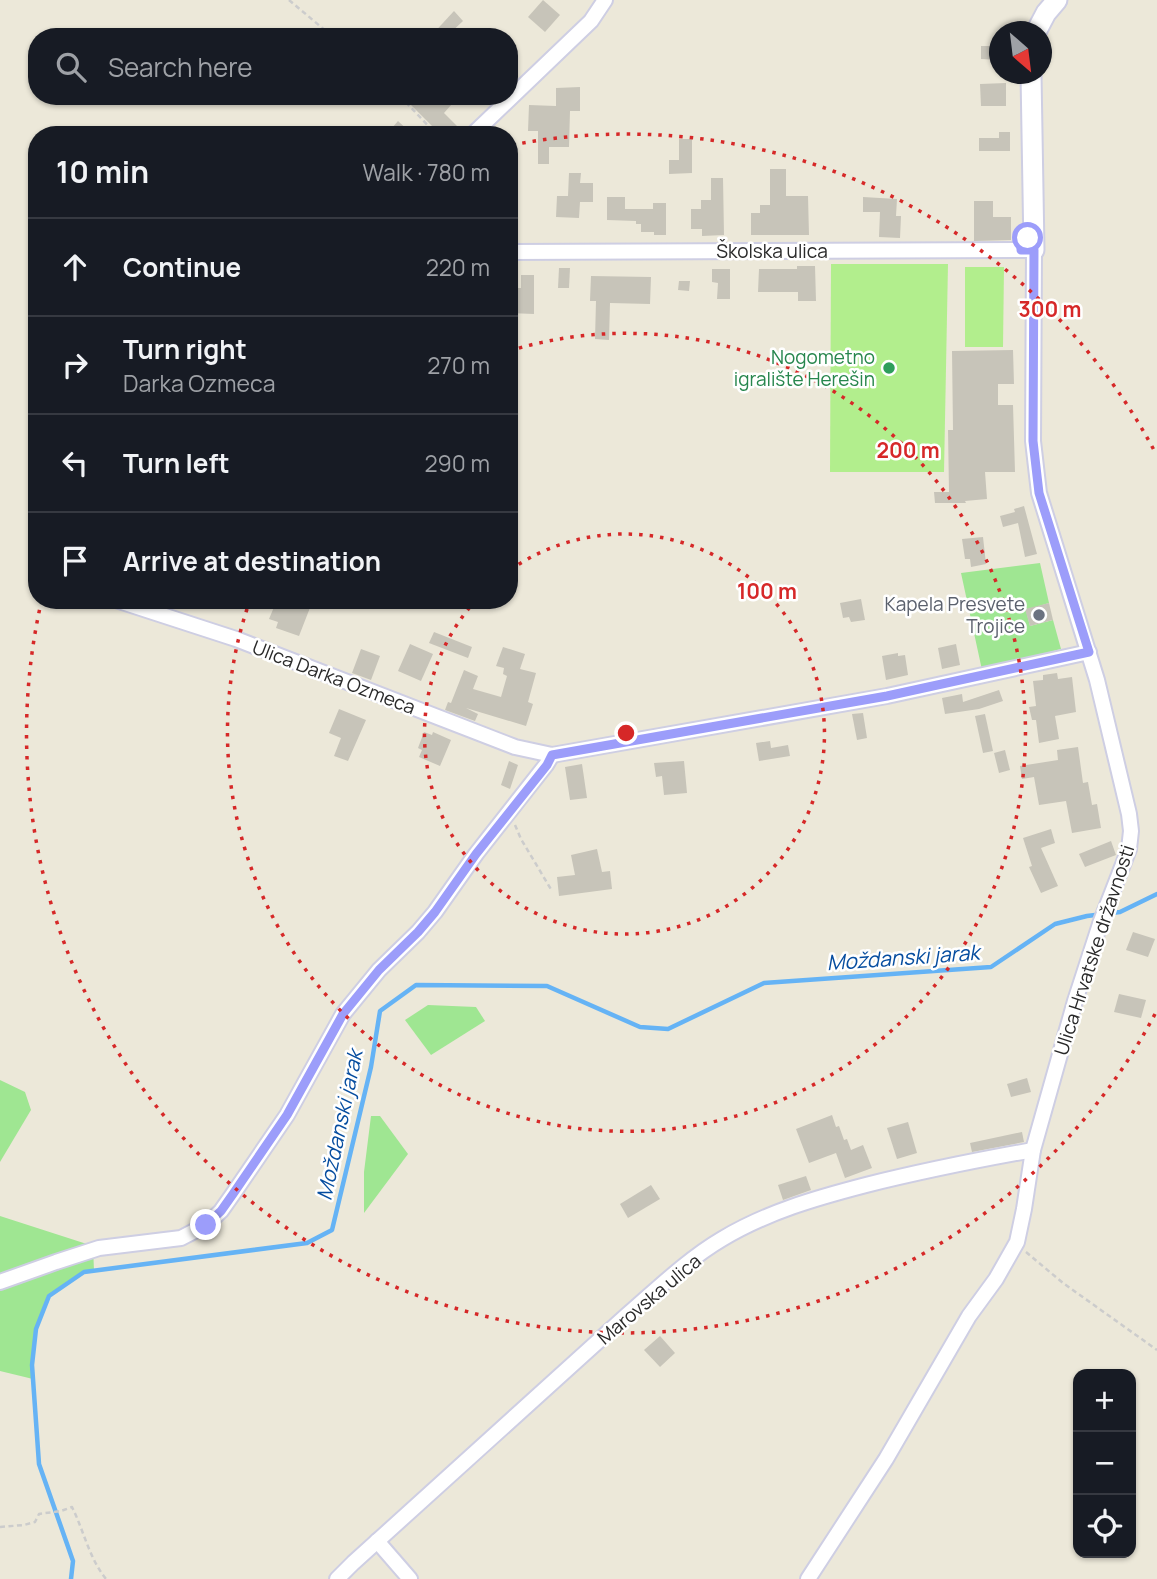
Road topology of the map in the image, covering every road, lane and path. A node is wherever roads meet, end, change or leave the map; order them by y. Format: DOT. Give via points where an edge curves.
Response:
graph roads {
  1 [pos="289,0"];
  2 [pos="606,0"];
  3 [pos="1057,0"];
  4 [pos="1042,21"];
  5 [pos="323,28"];
  6 [pos="1031,84"];
  7 [pos="518,91"];
  8 [pos="409,105"];
  9 [pos="503,105"];
  10 [pos="428,126"];
  11 [pos="481,126"];
  12 [pos="1034,250"];
  13 [pos="518,252"];
  14 [pos="144,609"];
  15 [pos="1089,652"];
  16 [pos="552,755"];
  17 [pos="513,808"];
  18 [pos="552,891"];
  19 [pos="1033,1150"];
  20 [pos="1017,1242"];
  21 [pos="0,1282"];
  22 [pos="1157,1350"];
  23 [pos="0,1527"];
  24 [pos="377,1541"];
  25 [pos="106,1579"];
  26 [pos="337,1579"];
  27 [pos="410,1579"];
  28 [pos="808,1579"];
  1 -- 5 [label="path"];
  2 -- 7 [label="street" via="591,21"];
  3 -- 4 [label="main road"];
  6 -- 12 [label="main road, Ulica Hrvatske državnosti"];
  8 -- 10 [label="path"];
  9 -- 11 [label="street"];
  12 -- 13 [label="street, Školska ulica"];
  12 -- 15 [label="street, Ulica Hrvatske državnosti" via="1035,470"];
  14 -- 16 [label="street, Ulica Darka Ozmeca" via="236,639 515,747"];
  15 -- 16 [label="street" via="887,696"];
  15 -- 19 [label="street, Ulica Hrvatske državnosti" via="1132,831 1075,1001"];
  16 -- 17 [label="street"];
  17 -- 18 [label="path" via="521,839"];
  17 -- 21 [label="street" via="435,912 343,1014 287,1115 227,1203 206,1225 181,1238 99,1248"];
  19 -- 20 [label="street, Ulica Hrvatske državnosti"];
  19 -- 24 [label="street, Marovska ulica" via="928,1169 823,1196 770,1213 721,1239 663,1284"];
  20 -- 22 [label="path" via="1038,1264"];
  20 -- 28 [label="street, Ulica Hrvatske državnosti"];
  23 -- 25 [label="path" via="35,1522 39,1514 72,1507"];
  24 -- 26 [label="street, Marovska ulica"];
  24 -- 27 [label="street"];
}
